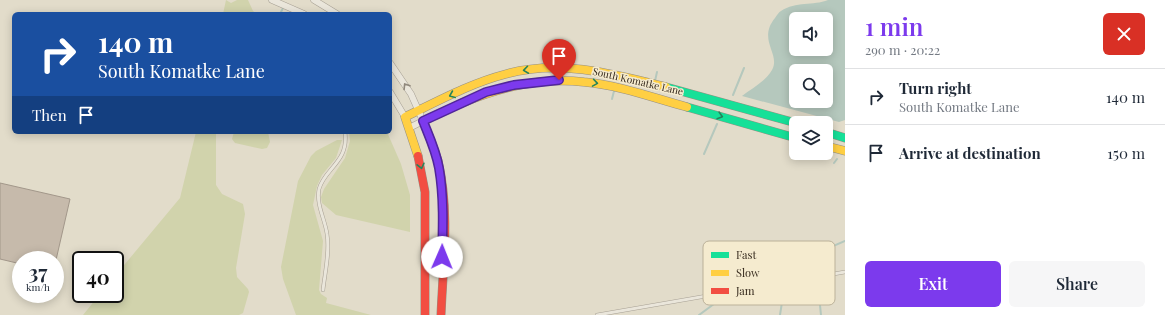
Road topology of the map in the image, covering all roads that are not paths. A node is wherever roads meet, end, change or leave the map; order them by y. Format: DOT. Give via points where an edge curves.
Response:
graph roads {
  1 [pos="272,0"];
  2 [pos="314,0"];
  3 [pos="299,12"];
  4 [pos="334,12"];
  5 [pos="392,66"];
  6 [pos="392,96"];
  7 [pos="419,110"];
  8 [pos="404,117"];
  9 [pos="423,121"];
  10 [pos="789,121"];
  11 [pos="409,128"];
  12 [pos="345,134"];
  13 [pos="833,134"];
  14 [pos="789,136"];
  15 [pos="845,138"];
  16 [pos="833,148"];
  17 [pos="845,151"];
  18 [pos="845,272"];
  19 [pos="835,274"];
  20 [pos="323,290"];
  21 [pos="703,297"];
  22 [pos="425,315"];
  23 [pos="440,315"];
  24 [pos="597,315"];
  1 -- 3 [label="street"];
  2 -- 4 [label="street"];
  7 -- 5 [label="street, one-way"];
  6 -- 8 [label="street"];
  7 -- 8 [label="street, South Komatke Lane"];
  7 -- 9 [label="street"];
  10 -- 7 [label="street, South Komatke Lane, one-way" via="607,72 572,68 537,68 496,77"];
  8 -- 11 [label="street"];
  9 -- 11 [label="street, South Komatke Lane"];
  9 -- 14 [label="street, South Komatke Lane, one-way" via="500,88 543,81 577,81 637,92"];
  9 -- 23 [label="street" via="436,155 442,191"];
  11 -- 22 [label="street, one-way" via="420,160 425,192"];
  12 -- 20 [label="lane" via="341,156 321,185 318,199 328,245"];
  13 -- 15 [label="street"];
  16 -- 17 [label="street"];
  18 -- 19 [label="lane"];
  21 -- 24 [label="lane"];
}
